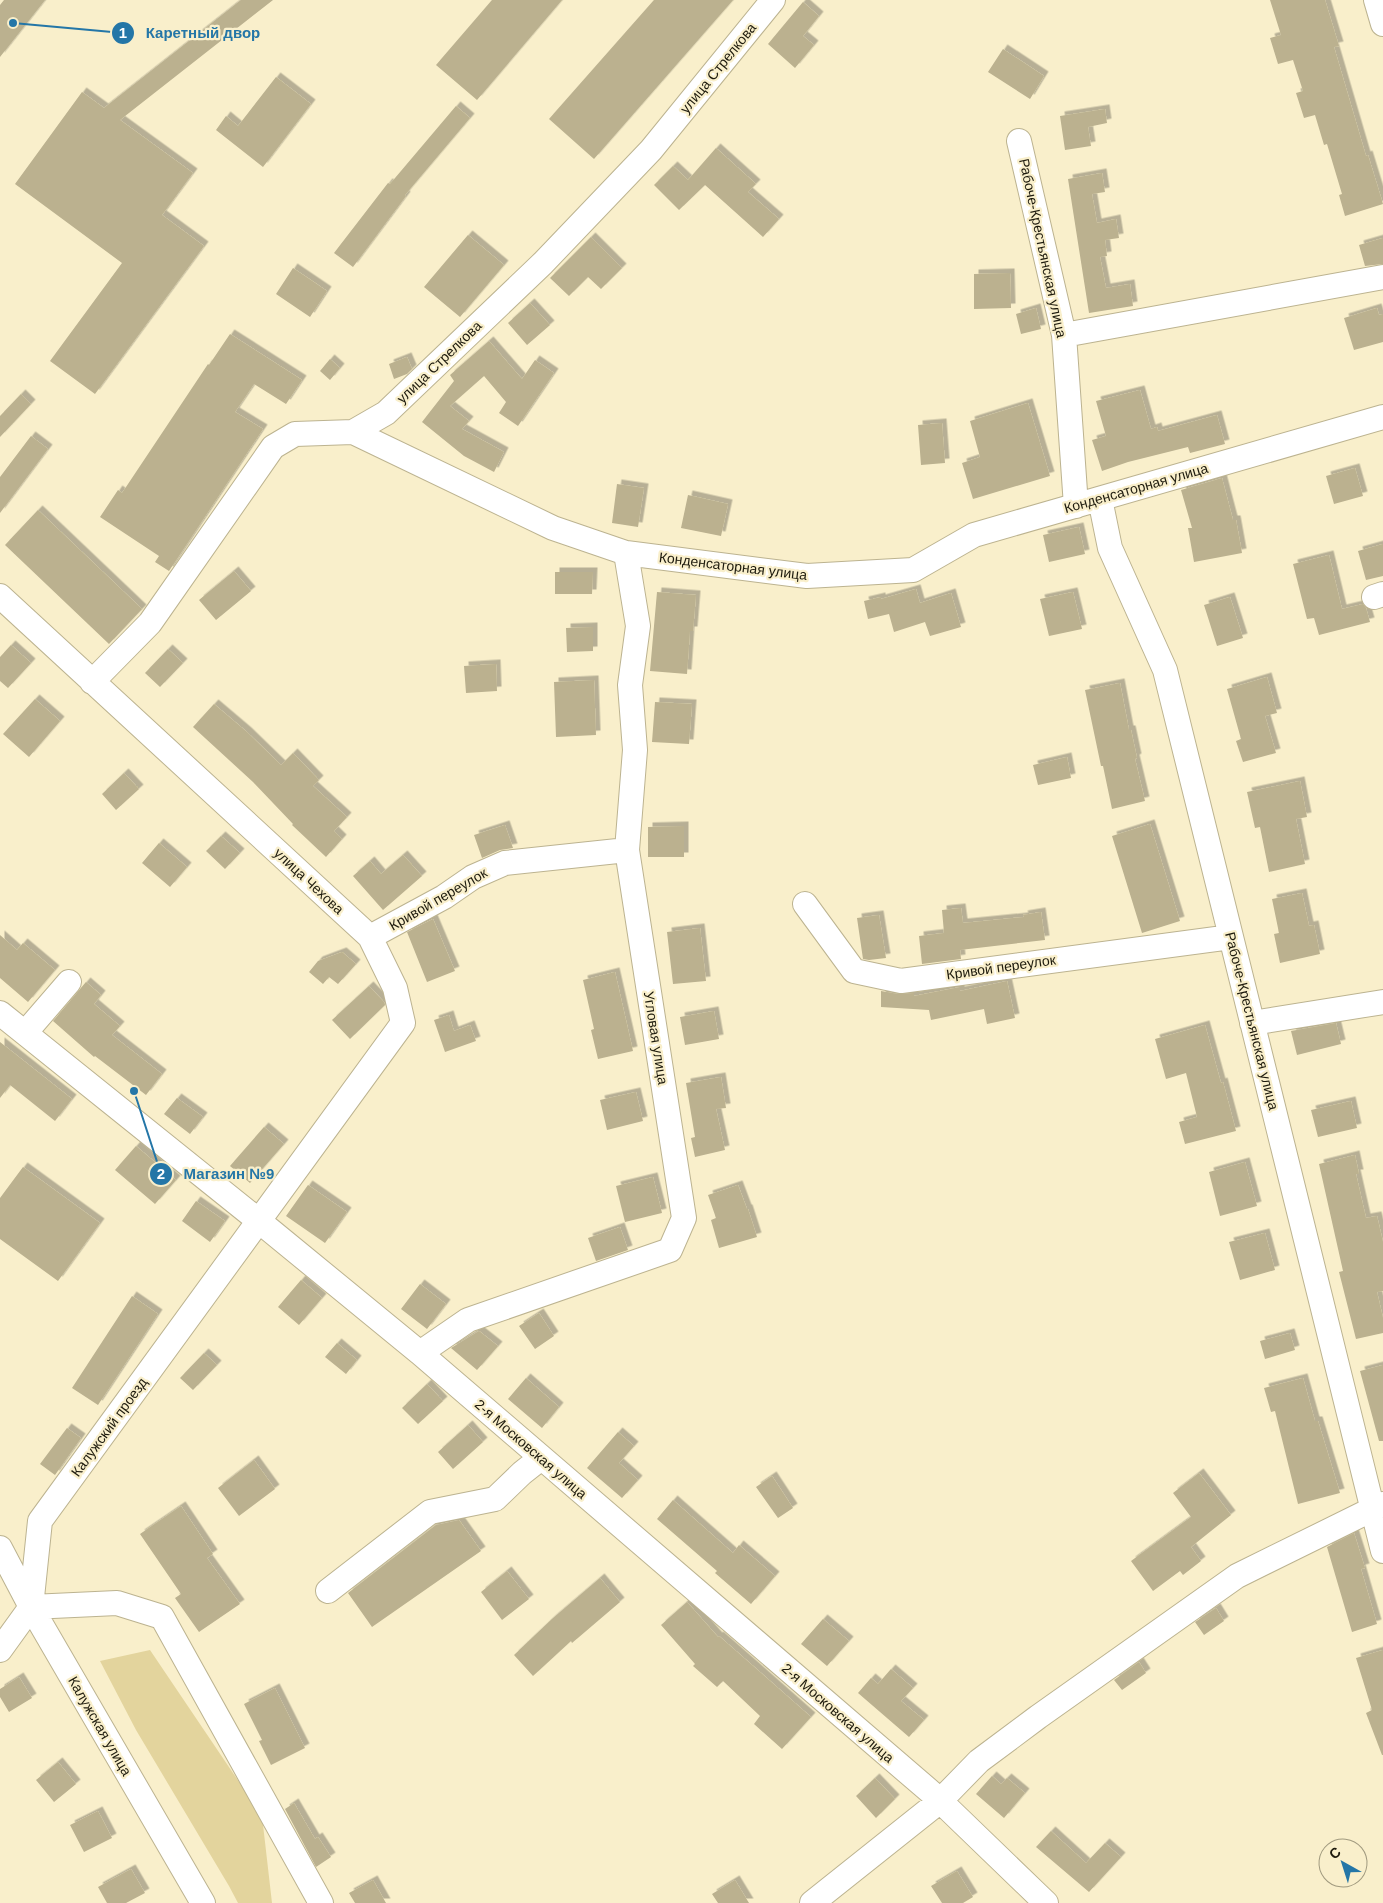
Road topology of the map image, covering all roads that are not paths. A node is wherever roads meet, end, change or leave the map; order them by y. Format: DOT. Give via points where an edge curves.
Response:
graph roads {
  1 [pos="773,0"];
  2 [pos="1376,0"];
  3 [pos="1383,24"];
  4 [pos="1020,141"];
  5 [pos="1383,277"];
  6 [pos="1064,335"];
  7 [pos="1383,417"];
  8 [pos="353,432"];
  9 [pos="1100,499"];
  10 [pos="1076,506"];
  11 [pos="626,553"];
  12 [pos="0,596"];
  13 [pos="92,682"];
  14 [pos="626,850"];
  15 [pos="805,904"];
  16 [pos="370,937"];
  17 [pos="1231,937"];
  18 [pos="69,982"];
  19 [pos="1383,1002"];
  20 [pos="0,1013"];
  21 [pos="1252,1024"];
  22 [pos="25,1033"];
  23 [pos="259,1221"];
  24 [pos="420,1353"];
  25 [pos="541,1458"];
  26 [pos="1377,1507"];
  27 [pos="0,1548"];
  28 [pos="1383,1551"];
  29 [pos="328,1591"];
  30 [pos="31,1607"];
  31 [pos="0,1650"];
  32 [pos="940,1801"];
  33 [pos="203,1903"];
  34 [pos="321,1903"];
  35 [pos="812,1903"];
  36 [pos="1046,1903"];
  1 -- 8 [label="street, улица Стрелкова" via="651,150 543,263 386,413"];
  2 -- 3 [label="street"];
  4 -- 6 [label="street, Рабоче-Крестьянская улица"];
  5 -- 6 [label="street"];
  6 -- 10 [label="street, Рабоче-Крестьянская улица"];
  7 -- 9 [label="street, Конденсаторная улица"];
  8 -- 11 [label="street, Конденсаторная улица" via="553,528"];
  8 -- 13 [label="street, улица Стрелкова" via="294,434 273,447 150,623"];
  9 -- 10 [label="street, Конденсаторная улица"];
  9 -- 17 [label="street, Рабоче-Крестьянская улица" via="1110,548 1165,670"];
  10 -- 11 [label="street, Конденсаторная улица" via="974,535 913,570 807,576"];
  11 -- 14 [label="street, Угловая улица" via="638,626 630,686 635,750"];
  12 -- 13 [label="street, улица Чехова"];
  13 -- 16 [label="street, улица Чехова"];
  14 -- 16 [label="street, Кривой переулок" via="505,863 473,877 444,897"];
  14 -- 24 [label="street, Угловая улица" via="684,1218 670,1250 468,1320"];
  15 -- 17 [label="street, Кривой переулок" via="854,971 901,981"];
  16 -- 23 [label="street, улица Чехова" via="395,988 403,1023"];
  17 -- 21 [label="street, Рабоче-Крестьянская улица"];
  18 -- 22 [label="street"];
  19 -- 21 [label="street"];
  20 -- 22 [label="street, 2-я Московская улица"];
  21 -- 26 [label="street, Рабоче-Крестьянская улица"];
  22 -- 23 [label="street, 2-я Московская улица"];
  23 -- 24 [label="street, 2-я Московская улица"];
  23 -- 30 [label="street, Калужский проезд" via="40,1521"];
  24 -- 25 [label="street, 2-я Московская улица"];
  25 -- 29 [label="street" via="496,1499 430,1512"];
  25 -- 32 [label="street, 2-я Московская улица"];
  26 -- 28 [label="street, Рабоче-Крестьянская улица"];
  26 -- 32 [label="street" via="1237,1576 986,1756"];
  27 -- 30 [label="street, Калужская улица"];
  30 -- 31 [label="street, Калужский проезд"];
  30 -- 33 [label="street, Калужская улица"];
  30 -- 34 [label="street" via="117,1603 162,1617"];
  32 -- 35 [label="street"];
  32 -- 36 [label="street, 2-я Московская улица"];
}
